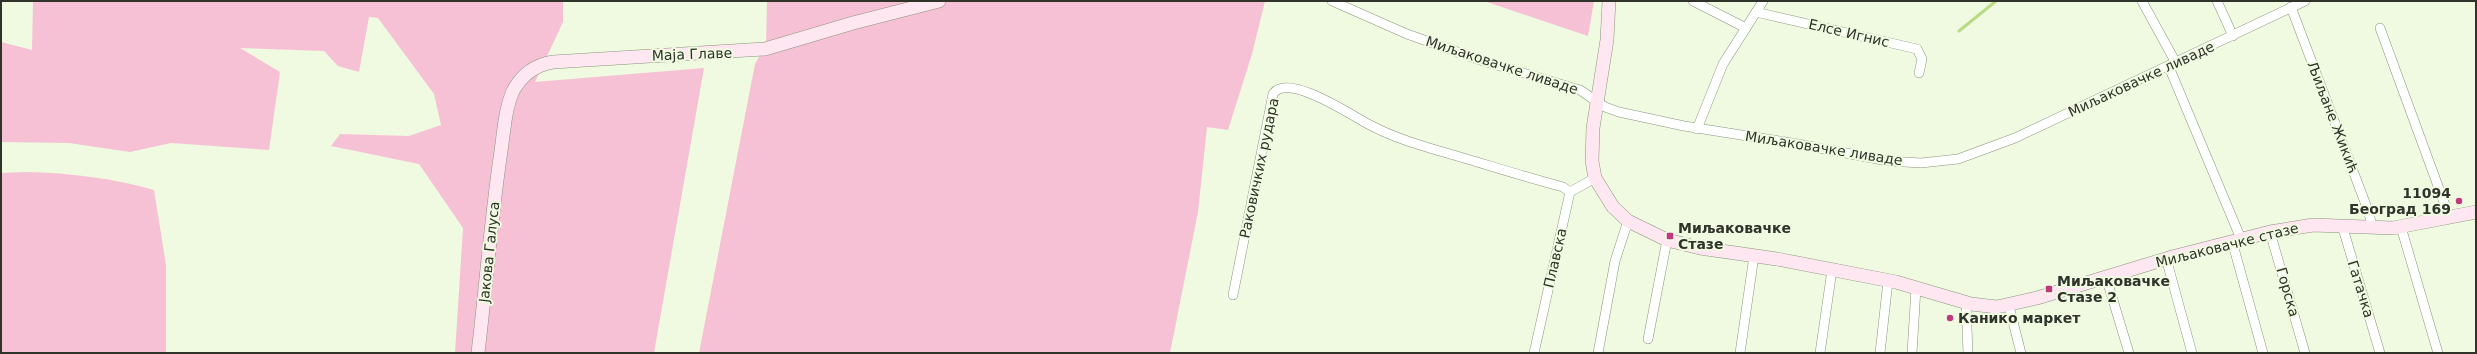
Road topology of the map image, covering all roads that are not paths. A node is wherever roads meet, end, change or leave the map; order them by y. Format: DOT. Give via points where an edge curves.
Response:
graph roads {
  1 [pos="939,1"];
  2 [pos="1332,1"];
  3 [pos="1609,1"];
  4 [pos="1693,1"];
  5 [pos="1763,1"];
  6 [pos="2142,1"];
  7 [pos="2217,1"];
  8 [pos="2305,1"];
  9 [pos="2291,7"];
  10 [pos="1756,12"];
  11 [pos="1746,28"];
  12 [pos="2380,28"];
  13 [pos="2233,36"];
  14 [pos="2172,65"];
  15 [pos="1919,73"];
  16 [pos="1596,101"];
  17 [pos="1697,129"];
  18 [pos="501,151"];
  19 [pos="1595,178"];
  20 [pos="1570,192"];
  21 [pos="2476,212"];
  22 [pos="2449,216"];
  23 [pos="1628,221"];
  24 [pos="2342,225"];
  25 [pos="2372,227"];
  26 [pos="2401,227"];
  27 [pos="2270,232"];
  28 [pos="1667,240"];
  29 [pos="2236,240"];
  30 [pos="1754,256"];
  31 [pos="2166,258"];
  32 [pos="1832,270"];
  33 [pos="2106,277"];
  34 [pos="1888,281"];
  35 [pos="1916,288"];
  36 [pos="1233,295"];
  37 [pos="1966,303"];
  38 [pos="2009,306"];
  39 [pos="1648,339"];
  40 [pos="478,353"];
  41 [pos="1534,353"];
  42 [pos="1598,353"];
  43 [pos="1740,353"];
  44 [pos="1820,353"];
  45 [pos="1880,353"];
  46 [pos="1912,353"];
  47 [pos="1968,353"];
  48 [pos="2021,353"];
  49 [pos="2129,353"];
  50 [pos="2192,353"];
  51 [pos="2263,353"];
  52 [pos="2305,353"];
  53 [pos="2380,353"];
  54 [pos="2438,353"];
  1 -- 18 [label="street, Маја Главе" via="765,49 541,64 525,74 512,93"];
  2 -- 16 [label="street, Миљаковачке ливаде" via="1407,34 1480,60 1580,90"];
  3 -- 16 [label="street, Миљаковачке стазе" via="1607,40"];
  4 -- 11 [label="street"];
  5 -- 10 [label="street"];
  6 -- 14 [label="street"];
  7 -- 13 [label="street"];
  8 -- 9 [label="street, Миљаковачке ливаде"];
  9 -- 13 [label="street, Миљаковачке ливаде"];
  9 -- 25 [label="street, Љиљане Жикић" via="2369,213"];
  10 -- 11 [label="street"];
  10 -- 15 [label="street, Елсе Игнис" via="1917,49 1922,58"];
  11 -- 17 [label="street" via="1723,64"];
  12 -- 22 [label="street"];
  13 -- 14 [label="street, Миљаковачке ливаде"];
  14 -- 17 [label="street, Миљаковачке ливаде" via="2015,138 1958,159 1936,163 1888,161 1791,142"];
  14 -- 29 [label="street"];
  16 -- 17 [label="street, Миљаковачке ливаде" via="1619,112"];
  16 -- 19 [label="street, Миљаковачке стазе" via="1592,144"];
  18 -- 40 [label="street, Јакова Галуса"];
  19 -- 20 [label="street"];
  19 -- 23 [label="street, Миљаковачке стазе" via="1613,207"];
  20 -- 36 [label="street, Раковичких рудара" via="1563,187 1421,146 1369,125 1313,95 1297,89 1280,88 1273,94"];
  20 -- 41 [label="street, Плавска"];
  21 -- 22 [label="street, Миљаковачке стазе"];
  22 -- 26 [label="street, Миљаковачке стазе"];
  23 -- 28 [label="street, Миљаковачке стазе"];
  23 -- 42 [label="street" via="1615,261"];
  24 -- 25 [label="street, Миљаковачке стазе"];
  24 -- 27 [label="street, Миљаковачке стазе" via="2313,225"];
  24 -- 53 [label="street, Гатачка"];
  25 -- 26 [label="street, Миљаковачке стазе"];
  26 -- 54 [label="street"];
  27 -- 29 [label="street, Миљаковачке стазе"];
  27 -- 52 [label="street, Горска"];
  28 -- 30 [label="street, Миљаковачке стазе"];
  28 -- 39 [label="street"];
  29 -- 31 [label="street, Миљаковачке стазе"];
  29 -- 51 [label="street"];
  30 -- 32 [label="street, Миљаковачке стазе"];
  30 -- 43 [label="street"];
  31 -- 33 [label="street, Миљаковачке стазе"];
  31 -- 50 [label="street"];
  32 -- 34 [label="street, Миљаковачке стазе"];
  32 -- 44 [label="street"];
  33 -- 38 [label="street, Миљаковачке стазе"];
  33 -- 49 [label="street"];
  34 -- 35 [label="street, Миљаковачке стазе"];
  34 -- 45 [label="street"];
  35 -- 37 [label="street, Миљаковачке стазе"];
  35 -- 46 [label="street"];
  37 -- 38 [label="street, Миљаковачке стазе" via="1992,307"];
  37 -- 47 [label="street"];
  38 -- 48 [label="street"];
}
